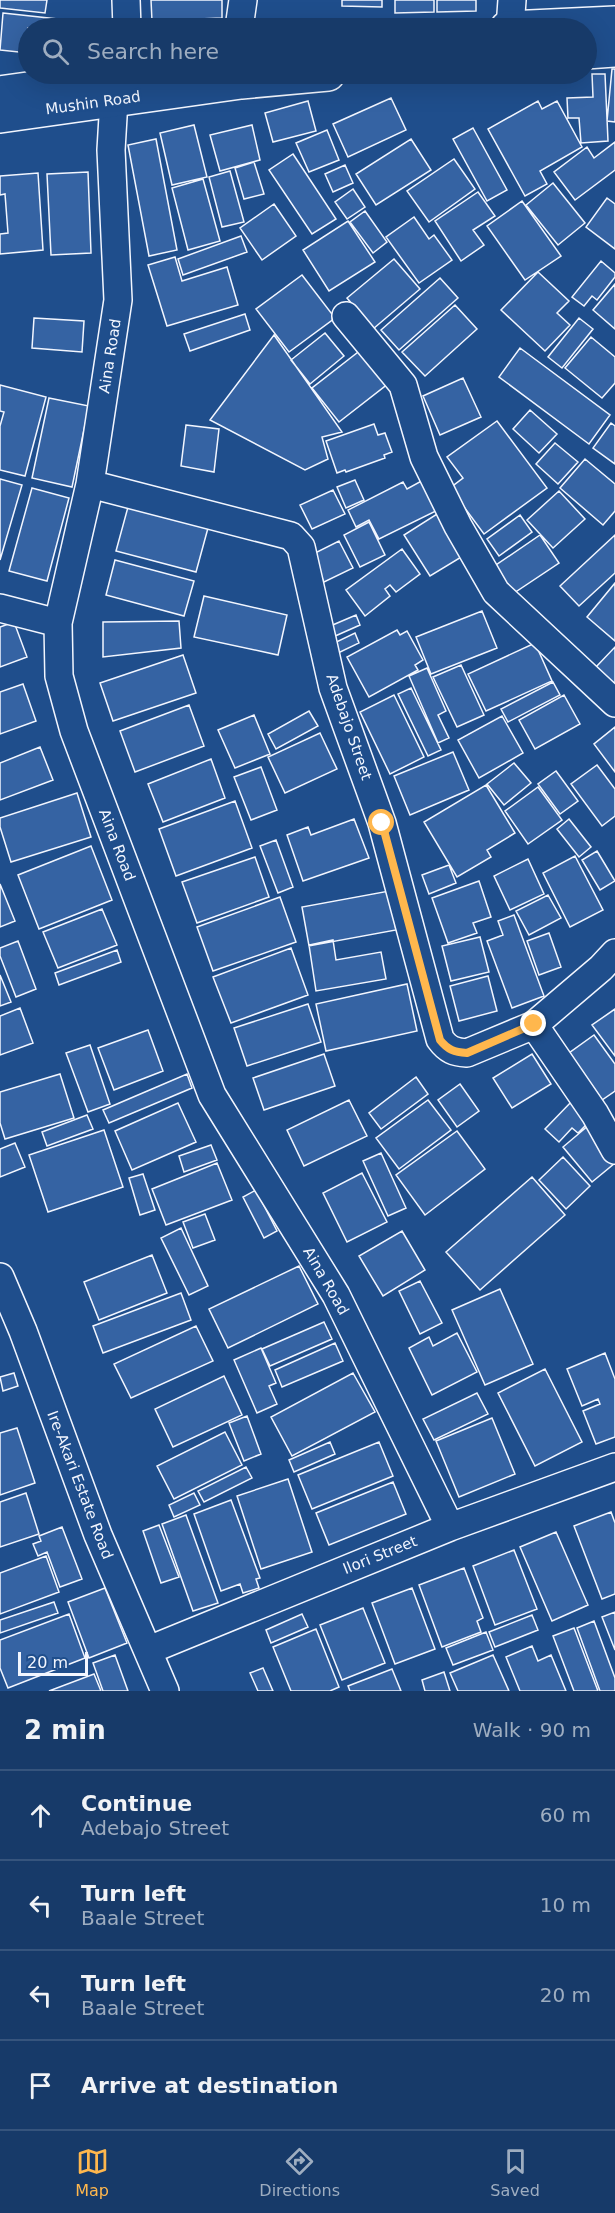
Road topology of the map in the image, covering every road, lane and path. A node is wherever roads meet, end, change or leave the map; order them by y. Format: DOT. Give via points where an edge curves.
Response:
graph roads {
  1 [pos="126,0"];
  2 [pos="243,0"];
  3 [pos="512,0"];
  4 [pos="127,18"];
  5 [pos="240,18"];
  6 [pos="510,18"];
  7 [pos="615,23"];
  8 [pos="597,24"];
  9 [pos="615,50"];
  10 [pos="597,51"];
  11 [pos="93,84"];
  12 [pos="113,84"];
  13 [pos="123,84"];
  14 [pos="0,93"];
  15 [pos="0,116"];
  16 [pos="346,316"];
  17 [pos="90,484"];
  18 [pos="0,608"];
  19 [pos="58,623"];
  20 [pos="615,703"];
  21 [pos="615,953"];
  22 [pos="534,1024"];
  23 [pos="615,1150"];
  24 [pos="0,1277"];
  25 [pos="11,1335"];
  26 [pos="615,1467"];
  27 [pos="450,1527"];
  28 [pos="149,1650"];
  29 [pos="165,1691"];
  1 -- 4 [label="street"];
  2 -- 5 [label="street"];
  3 -- 6 [label="street"];
  7 -- 8 [label="main road"];
  9 -- 10 [label="main road"];
  11 -- 14 [label="main road, Mushin Road"];
  12 -- 15 [label="main road, Mushin Road"];
  13 -- 17 [label="street, Aina Road" via="111,150 118,300"];
  16 -- 20 [label="street" via="403,386 424,457 496,592"];
  17 -- 19 [label="street, Aina Road"];
  17 -- 22 [label="street, Adebajo Street" via="291,536 301,547 333,688 382,823 440,1040 447,1049 467,1053"];
  18 -- 19 [label="street"];
  19 -- 27 [label="street, Aina Road" via="59,676 74,731 213,1095 336,1295"];
  21 -- 22 [label="street"];
  22 -- 23 [label="street"];
  24 -- 25 [label="street, Ire-Akari Estate Road"];
  25 -- 28 [label="street, Ire-Akari Estate Road"];
  26 -- 27 [label="street, Ilori Street"];
  27 -- 28 [label="street, Ilori Street"];
  28 -- 29 [label="street, Ire-Akari Estate Road"];
}
